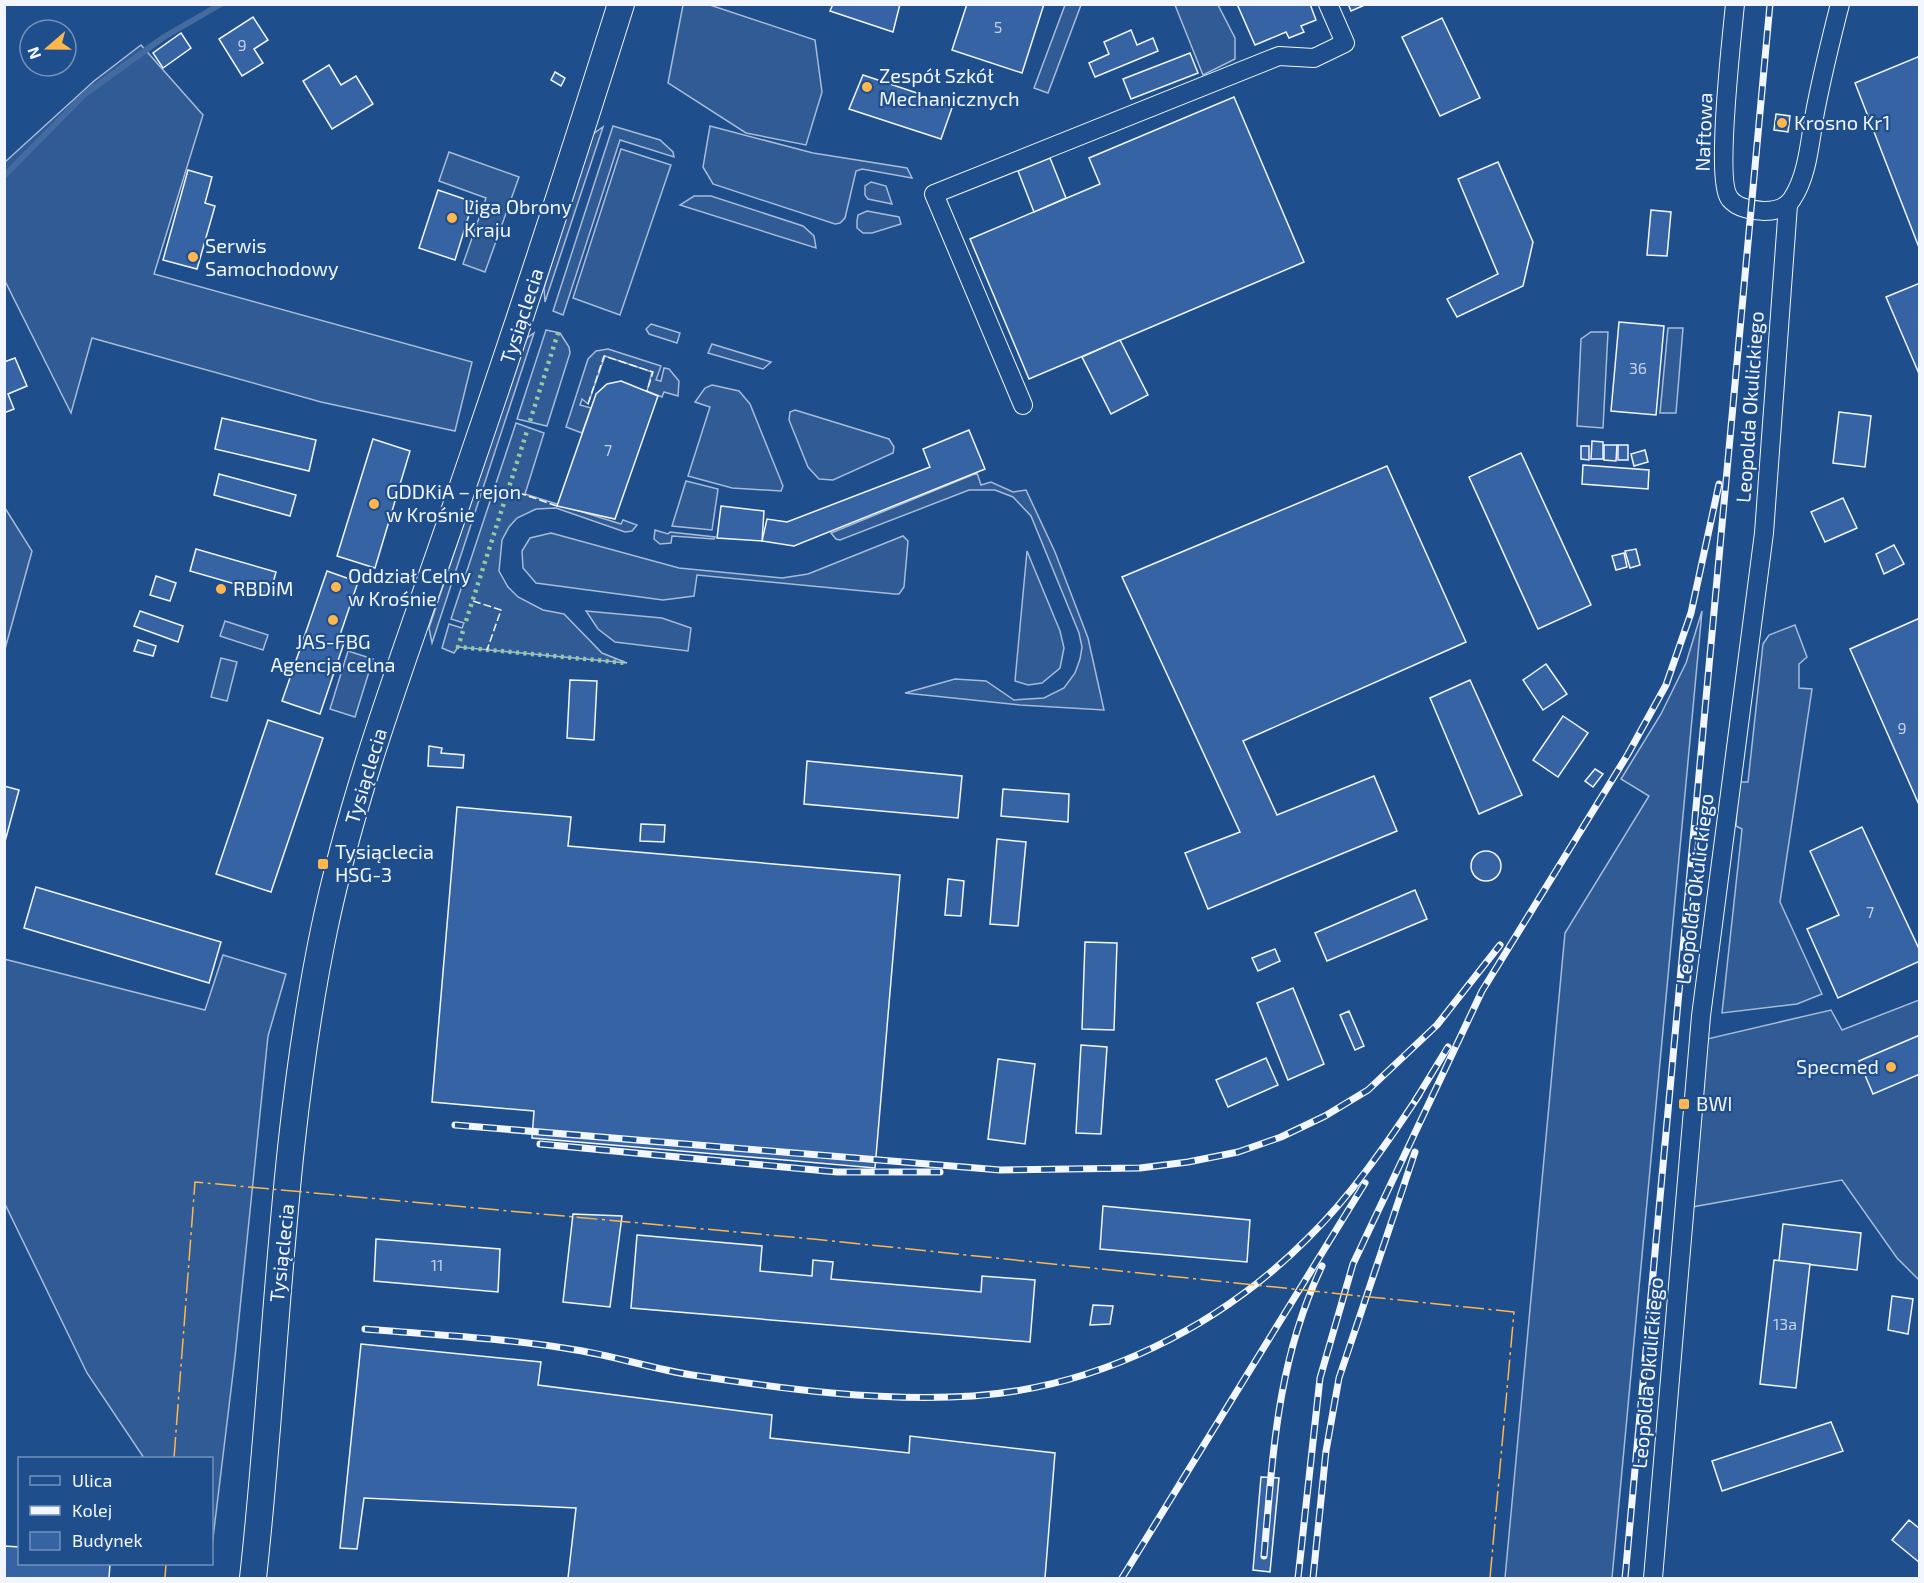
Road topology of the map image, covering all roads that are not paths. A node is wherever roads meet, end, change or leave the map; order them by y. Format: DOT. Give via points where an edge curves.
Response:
graph roads {
  1 [pos="621,4"];
  2 [pos="1328,4"];
  3 [pos="1735,4"];
  4 [pos="1840,4"];
  5 [pos="1788,205"];
  6 [pos="1023,405"];
  7 [pos="253,1578"];
  8 [pos="1653,1578"];
  1 -- 7 [label="street, Tysiąclecia" via="525,308 392,693 339,866 304,1037 276,1302"];
  2 -- 6 [label="street" via="1345,43 1314,58 1279,56 934,194"];
  3 -- 5 [label="street, Naftowa" via="1725,189 1730,199 1751,210 1771,211"];
  4 -- 5 [label="street" via="1803,171"];
  5 -- 8 [label="street, Leopolda Okulickiego" via="1764,533 1701,1016"];
}
